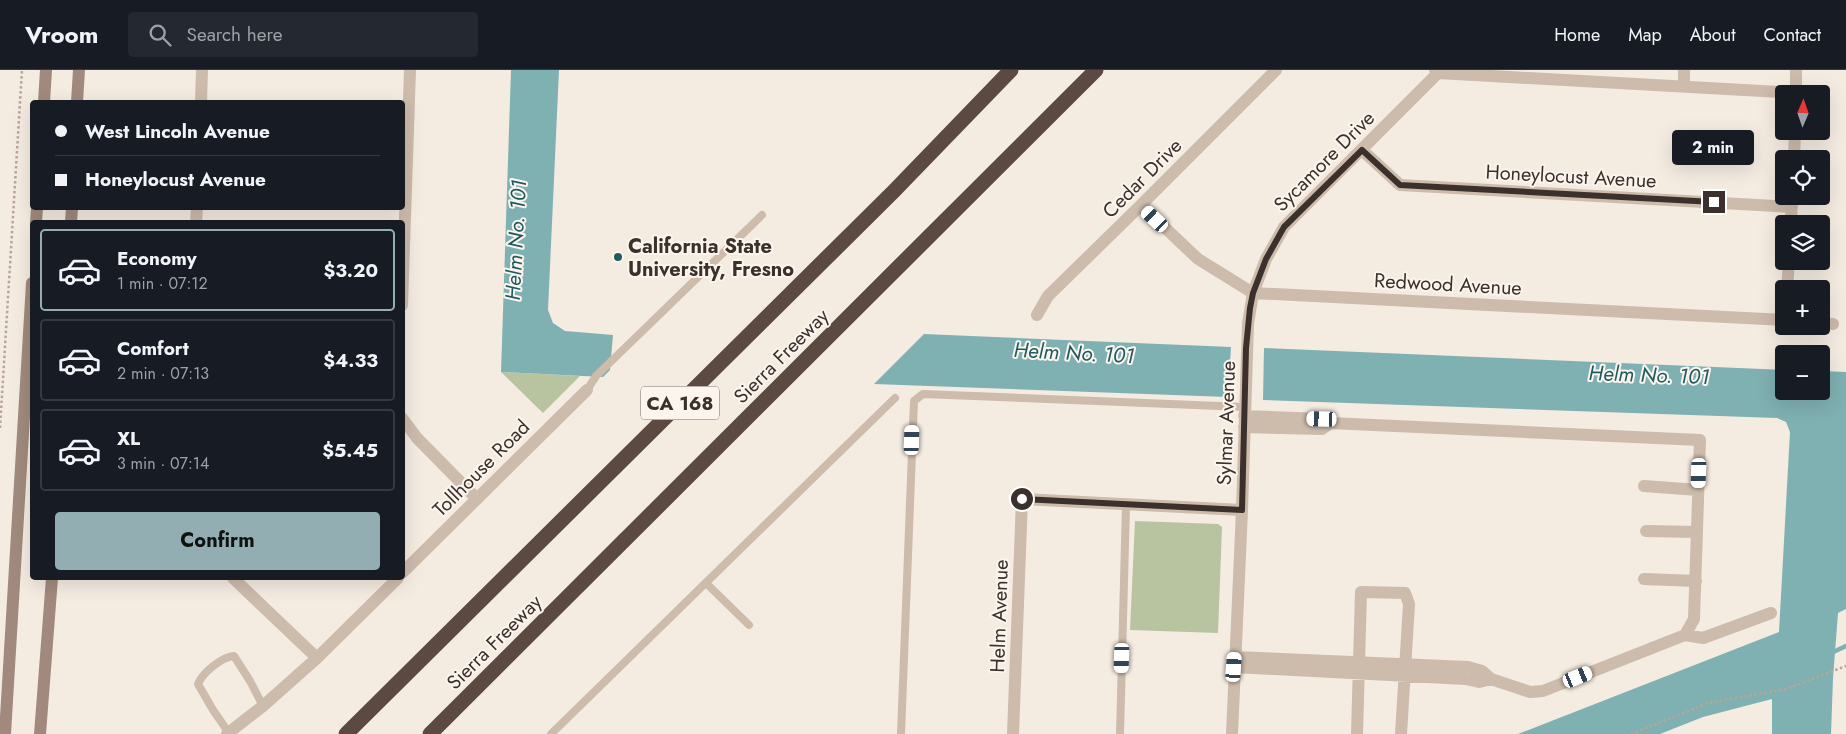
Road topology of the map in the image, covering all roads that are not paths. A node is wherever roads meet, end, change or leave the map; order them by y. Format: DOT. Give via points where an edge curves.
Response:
graph roads {
  1 [pos="46,70"];
  2 [pos="79,70"];
  3 [pos="202,70"];
  4 [pos="410,70"];
  5 [pos="1011,70"];
  6 [pos="1096,70"];
  7 [pos="1276,70"];
  8 [pos="1684,70"];
  9 [pos="1796,70"];
  10 [pos="1438,71"];
  11 [pos="1796,85"];
  12 [pos="1684,87"];
  13 [pos="1775,93"];
  14 [pos="44,100"];
  15 [pos="77,100"];
  16 [pos="201,100"];
  17 [pos="1362,150"];
  18 [pos="1775,201"];
  19 [pos="1141,205"];
  20 [pos="762,215"];
  21 [pos="405,220"];
  22 [pos="1253,293"];
  23 [pos="1037,315"];
  24 [pos="30,316"];
  25 [pos="1775,320"];
  26 [pos="587,390"];
  27 [pos="895,398"];
  28 [pos="1244,416"];
  29 [pos="405,422"];
  30 [pos="1644,486"];
  31 [pos="1698,490"];
  32 [pos="477,499"];
  33 [pos="1126,505"];
  34 [pos="1242,510"];
  35 [pos="1646,531"];
  36 [pos="1697,532"];
  37 [pos="405,570"];
  38 [pos="1644,579"];
  39 [pos="52,580"];
  40 [pos="235,580"];
  41 [pos="396,580"];
  42 [pos="1696,581"];
  43 [pos="706,583"];
  44 [pos="1771,613"];
  45 [pos="749,625"];
  46 [pos="1685,635"];
  47 [pos="318,658"];
  48 [pos="1235,662"];
  49 [pos="1359,668"];
  50 [pos="1405,670"];
  51 [pos="263,706"];
  52 [pos="228,733"];
  53 [pos="5,734"];
  54 [pos="40,734"];
  55 [pos="346,734"];
  56 [pos="430,734"];
  57 [pos="551,734"];
  58 [pos="901,734"];
  59 [pos="1013,734"];
  60 [pos="1120,734"];
  61 [pos="1232,734"];
  62 [pos="1357,734"];
  63 [pos="1401,734"];
  1 -- 14 [label="main road"];
  2 -- 15 [label="main road"];
  3 -- 16 [label="street"];
  4 -- 21 [label="street"];
  5 -- 55 [label="highway, Sierra Freeway / CA 168" via="873,212"];
  6 -- 56 [label="highway, Sierra Freeway / CA 168"];
  7 -- 19 [label="street, Cedar Drive"];
  8 -- 12 [label="street"];
  9 -- 11 [label="street"];
  10 -- 12 [label="street"];
  10 -- 17 [label="street, Sycamore Drive"];
  12 -- 13 [label="street"];
  17 -- 18 [label="street, Honeylocust Avenue" via="1400,185"];
  17 -- 22 [label="street, Sycamore Drive" via="1284,227 1266,259"];
  19 -- 22 [label="street, Redwood Avenue" via="1198,259"];
  19 -- 23 [label="street, Cedar Drive" via="1048,296"];
  20 -- 26 [label="lane" via="596,376"];
  22 -- 25 [label="street, Redwood Avenue"];
  22 -- 28 [label="street, Sylmar Avenue" via="1248,324"];
  24 -- 53 [label="main road"];
  26 -- 32 [label="street, Tollhouse Road"];
  27 -- 43 [label="lane"];
  28 -- 31 [label="street" via="1700,440"];
  28 -- 34 [label="street, Sylmar Avenue"];
  28 -- 58 [label="lane" via="923,394 914,401"];
  29 -- 32 [label="street"];
  30 -- 31 [label="street"];
  31 -- 36 [label="street"];
  32 -- 37 [label="street, Tollhouse Road"];
  33 -- 34 [label="street"];
  33 -- 59 [label="street, Helm Avenue" via="1022,499"];
  33 -- 60 [label="lane"];
  34 -- 48 [label="street, Sylmar Avenue"];
  35 -- 36 [label="street"];
  36 -- 42 [label="street"];
  38 -- 42 [label="street"];
  39 -- 54 [label="main road"];
  40 -- 47 [label="street"];
  41 -- 47 [label="street"];
  42 -- 46 [label="street" via="1694,619"];
  43 -- 45 [label="lane"];
  43 -- 57 [label="lane"];
  44 -- 46 [label="street" via="1703,638"];
  46 -- 50 [label="street" via="1542,691 1530,692 1468,668"];
  47 -- 51 [label="street"];
  48 -- 49 [label="street"];
  48 -- 61 [label="street, Sylmar Avenue"];
  49 -- 50 [label="street"];
  49 -- 50 [label="street" via="1361,592 1405,593 1409,604"];
  49 -- 62 [label="street"];
  50 -- 63 [label="street"];
  51 -- 52 [label="street"];
  51 -- 52 [label="lane" via="234,656 227,657 201,677 198,684"];
}
